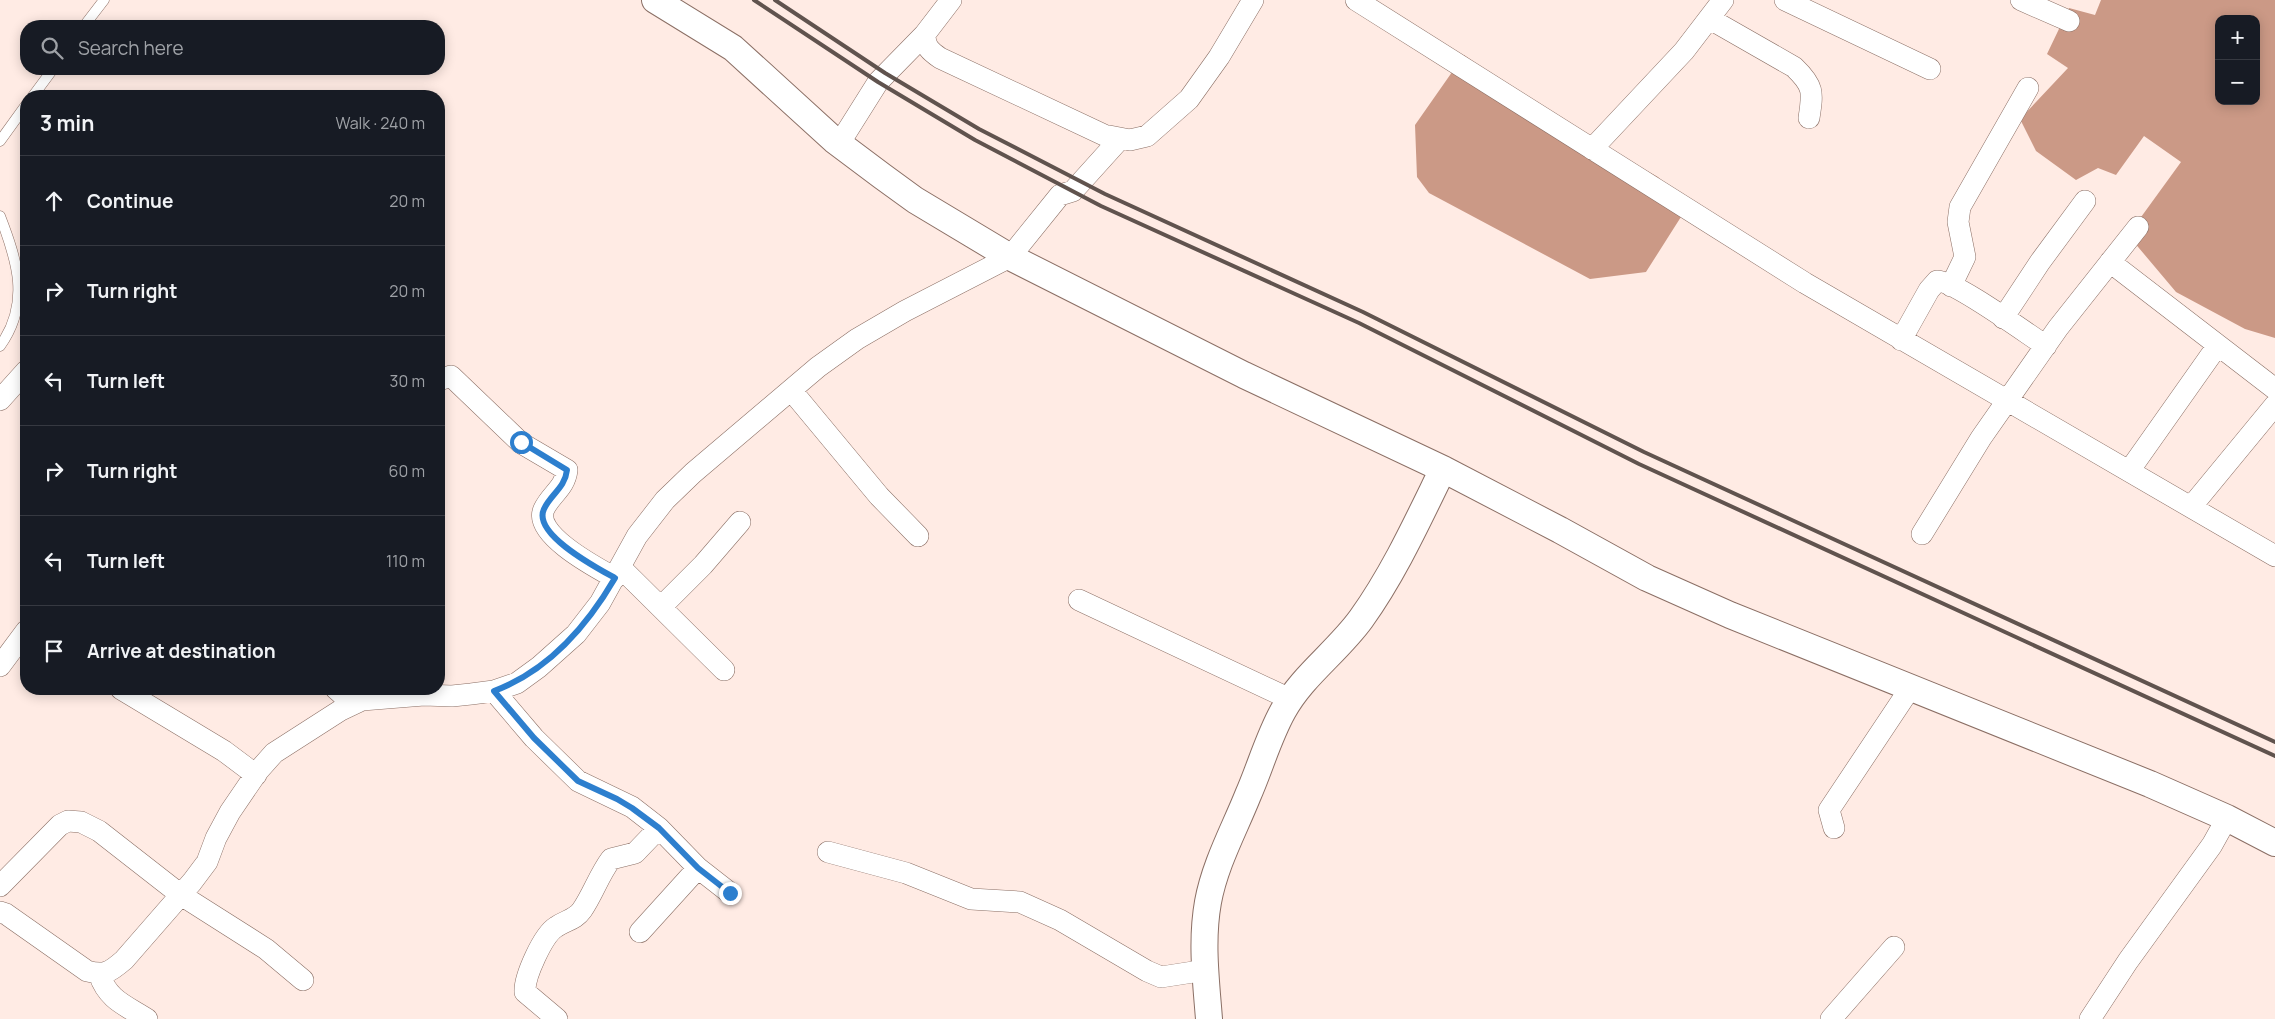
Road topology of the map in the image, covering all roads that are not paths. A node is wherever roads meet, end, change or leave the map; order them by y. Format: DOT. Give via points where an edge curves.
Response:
graph roads {
  1 [pos="104,0"];
  2 [pos="655,0"];
  3 [pos="950,0"];
  4 [pos="1253,0"];
  5 [pos="1356,0"];
  6 [pos="1723,0"];
  7 [pos="1785,0"];
  8 [pos="2021,0"];
  9 [pos="1710,19"];
  10 [pos="89,20"];
  11 [pos="2068,21"];
  12 [pos="925,34"];
  13 [pos="1930,69"];
  14 [pos="49,75"];
  15 [pos="2028,88"];
  16 [pos="37,90"];
  17 [pos="20,113"];
  18 [pos="1809,118"];
  19 [pos="1119,140"];
  20 [pos="0,141"];
  21 [pos="839,144"];
  22 [pos="1592,149"];
  23 [pos="2085,201"];
  24 [pos="0,216"];
  25 [pos="2138,227"];
  26 [pos="1010,257"];
  27 [pos="2110,262"];
  28 [pos="1952,286"];
  29 [pos="2003,318"];
  30 [pos="1901,340"];
  31 [pos="2218,345"];
  32 [pos="0,346"];
  33 [pos="2046,346"];
  34 [pos="20,378"];
  35 [pos="445,378"];
  36 [pos="2275,389"];
  37 [pos="791,390"];
  38 [pos="0,400"];
  39 [pos="2008,400"];
  40 [pos="2275,405"];
  41 [pos="1442,469"];
  42 [pos="2129,472"];
  43 [pos="2191,508"];
  44 [pos="740,522"];
  45 [pos="1922,534"];
  46 [pos="918,536"];
  47 [pos="2275,556"];
  48 [pos="618,572"];
  49 [pos="1079,600"];
  50 [pos="661,607"];
  51 [pos="20,639"];
  52 [pos="0,666"];
  53 [pos="724,670"];
  54 [pos="1911,687"];
  55 [pos="494,691"];
  56 [pos="131,695"];
  57 [pos="343,695"];
  58 [pos="1290,699"];
  59 [pos="353,704"];
  60 [pos="256,775"];
  61 [pos="2227,818"];
  62 [pos="659,828"];
  63 [pos="1834,828"];
  64 [pos="2275,843"];
  65 [pos="828,852"];
  66 [pos="698,868"];
  67 [pos="0,886"];
  68 [pos="730,893"];
  69 [pos="181,895"];
  70 [pos="0,912"];
  71 [pos="640,932"];
  72 [pos="1894,947"];
  73 [pos="1206,970"];
  74 [pos="99,974"];
  75 [pos="303,980"];
  76 [pos="147,1019"];
  77 [pos="557,1019"];
  78 [pos="1209,1019"];
  79 [pos="1832,1019"];
  80 [pos="2090,1019"];
  1 -- 10 [label="lane"];
  2 -- 21 [label="street" via="733,48"];
  3 -- 12 [label="street"];
  4 -- 19 [label="street" via="1189,99 1147,136"];
  5 -- 22 [label="street"];
  6 -- 9 [label="street"];
  7 -- 13 [label="street"];
  8 -- 11 [label="street"];
  9 -- 18 [label="street" via="1794,67 1810,84"];
  9 -- 22 [label="street"];
  12 -- 19 [label="street" via="925,44 940,58"];
  12 -- 21 [label="street" via="878,82"];
  14 -- 16 [label="lane"];
  15 -- 28 [label="street" via="1960,207 1958,222 1965,257"];
  17 -- 20 [label="lane"];
  19 -- 26 [label="street" via="1073,191 1060,195"];
  21 -- 26 [label="street" via="915,200"];
  22 -- 30 [label="street" via="1804,283"];
  23 -- 29 [label="street"];
  24 -- 32 [label="lane" via="14,251 20,298 15,318"];
  25 -- 27 [label="street"];
  26 -- 37 [label="street" via="857,339"];
  26 -- 41 [label="street"];
  27 -- 31 [label="street"];
  27 -- 33 [label="street"];
  28 -- 29 [label="street"];
  28 -- 30 [label="street" via="1941,281 1932,285"];
  29 -- 33 [label="street"];
  30 -- 39 [label="street"];
  31 -- 36 [label="street"];
  31 -- 42 [label="street"];
  33 -- 39 [label="street"];
  34 -- 38 [label="street"];
  35 -- 48 [label="street" via="451,376 521,442 567,470 566,479 543,510 543,522 552,536 590,564"];
  37 -- 46 [label="street" via="879,496"];
  37 -- 48 [label="street" via="665,500 637,536"];
  39 -- 42 [label="street"];
  39 -- 45 [label="street"];
  40 -- 43 [label="street"];
  41 -- 54 [label="street" via="1647,578 1730,615"];
  41 -- 58 [label="street" via="1398,560 1360,620 1299,685"];
  42 -- 43 [label="street"];
  43 -- 47 [label="street"];
  44 -- 50 [label="street"];
  48 -- 50 [label="street"];
  48 -- 55 [label="street" via="576,634 517,683"];
  49 -- 58 [label="street"];
  50 -- 53 [label="street"];
  51 -- 52 [label="street"];
  54 -- 61 [label="street"];
  54 -- 63 [label="street" via="1829,810"];
  55 -- 59 [label="street" via="362,700"];
  55 -- 62 [label="street" via="534,738 578,781 617,799"];
  56 -- 60 [label="street" via="224,751"];
  57 -- 59 [label="street"];
  58 -- 73 [label="street" via="1265,750 1218,868 1208,901 1204,941"];
  59 -- 60 [label="street" via="274,753"];
  60 -- 69 [label="street" via="230,812 207,862"];
  61 -- 64 [label="street"];
  61 -- 80 [label="street" via="2212,845"];
  62 -- 66 [label="street"];
  62 -- 77 [label="street" via="634,854 611,859 582,910 570,921 556,927 545,941 527,975 525,992"];
  65 -- 73 [label="street" via="906,873 971,899 1020,902 1060,920 1161,977"];
  66 -- 68 [label="street"];
  66 -- 71 [label="street"];
  67 -- 69 [label="street" via="50,834 68,821 81,822 99,831"];
  69 -- 74 [label="street" via="124,960 112,970"];
  69 -- 75 [label="street" via="266,949"];
  70 -- 74 [label="street" via="87,971"];
  72 -- 79 [label="street"];
  73 -- 78 [label="street"];
  74 -- 76 [label="street" via="111,997"];
}
